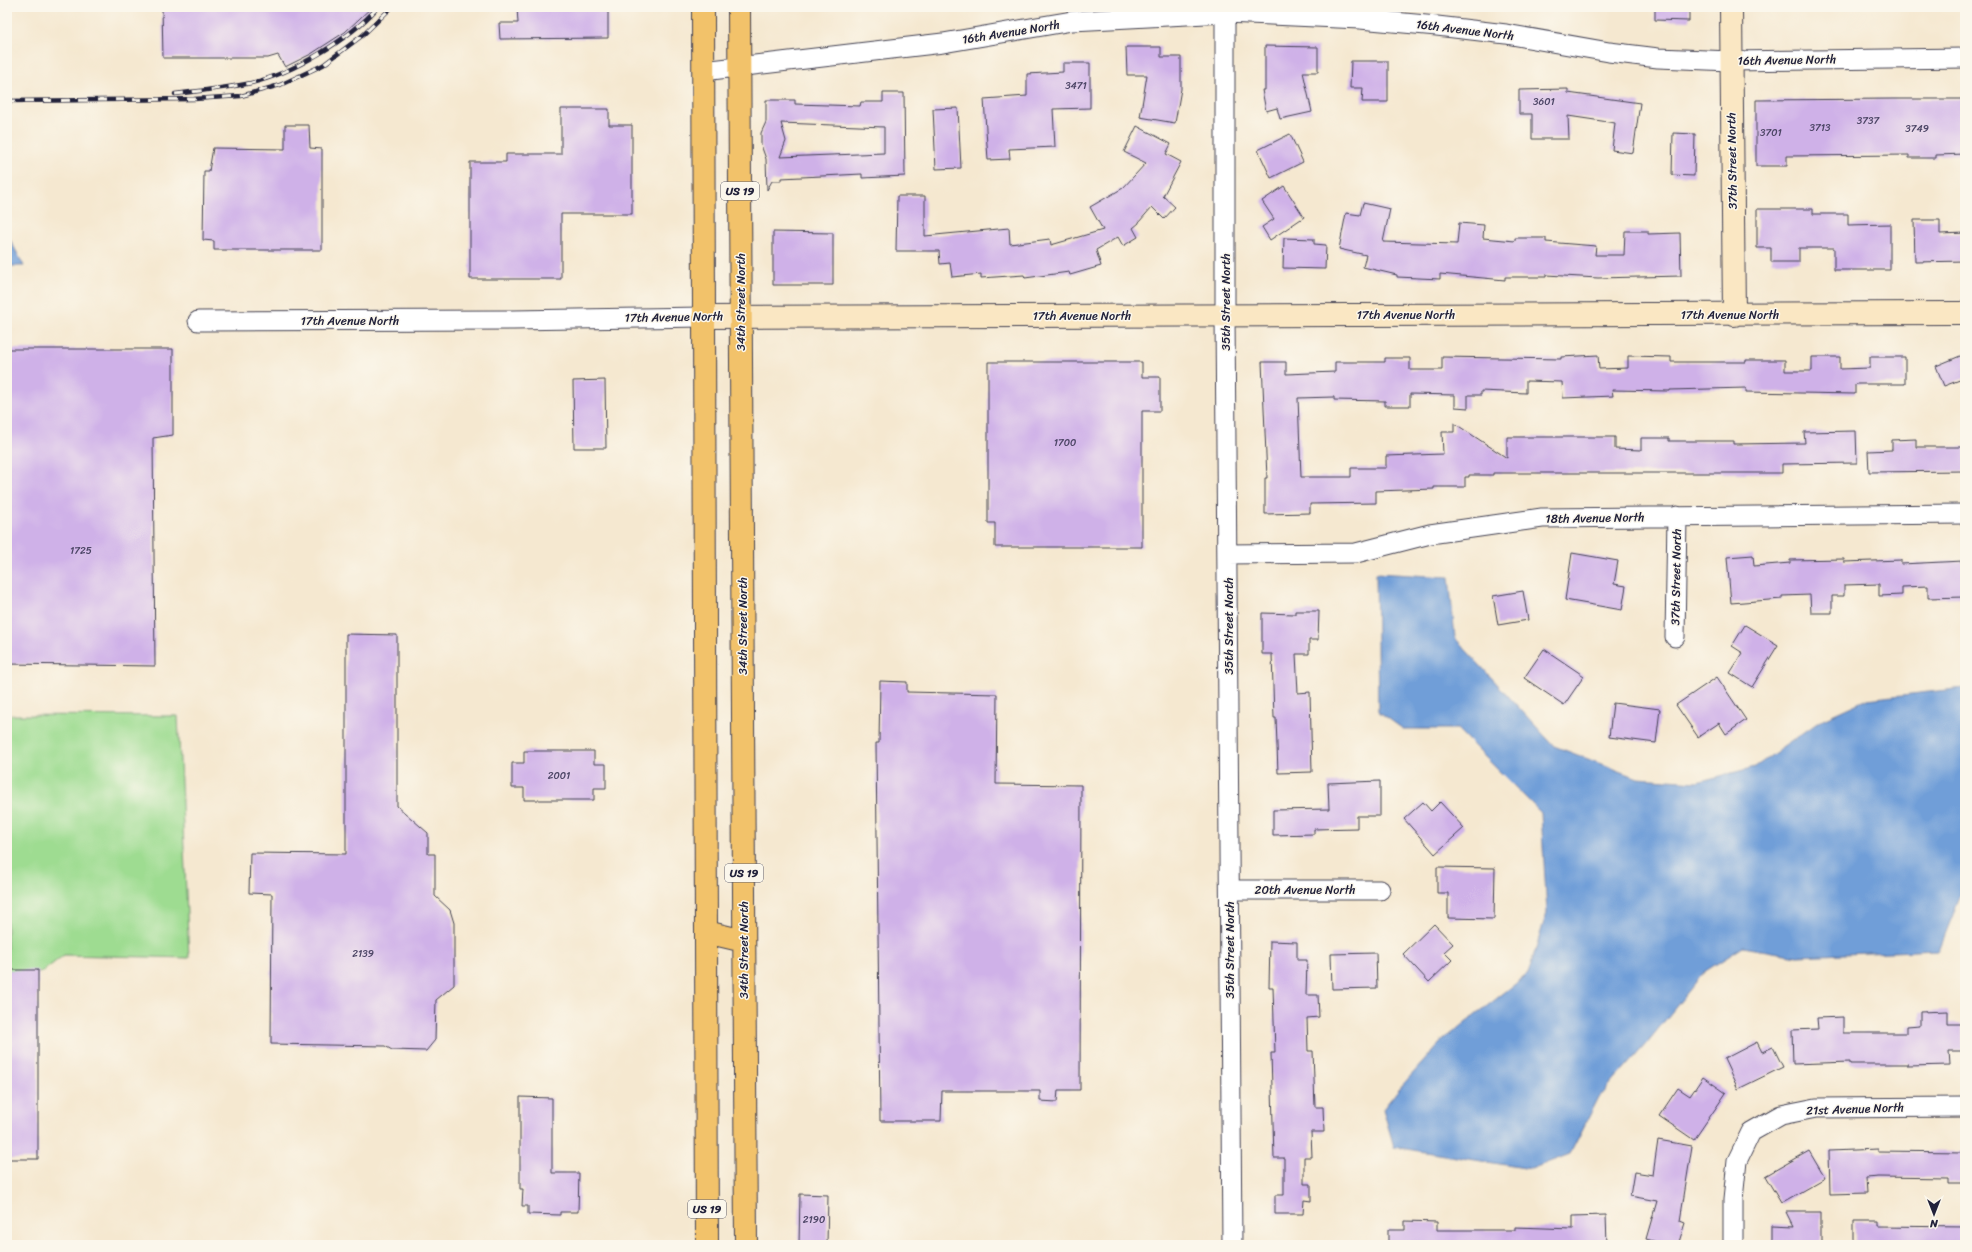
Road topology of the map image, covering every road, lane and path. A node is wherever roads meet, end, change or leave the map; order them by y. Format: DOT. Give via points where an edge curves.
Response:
graph roads {
  1 [pos="703,7"];
  2 [pos="739,7"];
  3 [pos="1731,7"];
  4 [pos="1225,10"];
  5 [pos="1965,58"];
  6 [pos="1731,61"];
  7 [pos="739,67"];
  8 [pos="703,71"];
  9 [pos="1965,313"];
  10 [pos="1225,315"];
  11 [pos="1734,315"];
  12 [pos="741,316"];
  13 [pos="703,317"];
  14 [pos="198,321"];
  15 [pos="1965,514"];
  16 [pos="1677,516"];
  17 [pos="1228,554"];
  18 [pos="1675,637"];
  19 [pos="1230,890"];
  20 [pos="1380,890"];
  21 [pos="706,932"];
  22 [pos="744,941"];
  23 [pos="1965,1107"];
  24 [pos="707,1245"];
  25 [pos="746,1245"];
  26 [pos="1232,1245"];
  27 [pos="1733,1245"];
  1 -- 8 [label="highway, US 19"];
  2 -- 7 [label="highway, 34th Street North / US 19"];
  3 -- 6 [label="street, 37th Street North"];
  4 -- 6 [label="street, 16th Avenue North" via="1437,26 1658,58"];
  4 -- 7 [label="street, 16th Avenue North" via="1072,22 943,43"];
  4 -- 10 [label="street, 35th Street North"];
  5 -- 6 [label="street, 16th Avenue North"];
  6 -- 11 [label="street, 37th Street North"];
  7 -- 8 [label="street, 16th Avenue North"];
  7 -- 12 [label="highway, 34th Street North / US 19"];
  8 -- 13 [label="highway, US 19"];
  9 -- 11 [label="street, 17th Avenue North"];
  10 -- 11 [label="street, 17th Avenue North"];
  10 -- 12 [label="street, 17th Avenue North" via="856,318"];
  10 -- 17 [label="street, 35th Street North"];
  12 -- 13 [label="street, 17th Avenue North"];
  12 -- 22 [label="highway, 34th Street North / US 19"];
  13 -- 14 [label="street, 17th Avenue North"];
  13 -- 21 [label="highway, US 19"];
  15 -- 16 [label="street, 18th Avenue North"];
  16 -- 17 [label="street, 18th Avenue North" via="1542,518 1430,534 1356,553"];
  16 -- 18 [label="street, 37th Street North"];
  17 -- 19 [label="street, 35th Street North"];
  19 -- 20 [label="street, 20th Avenue North"];
  19 -- 26 [label="street, 35th Street North"];
  21 -- 22 [label="highway"];
  21 -- 24 [label="highway, US 19"];
  22 -- 25 [label="highway, 34th Street North / US 19"];
  23 -- 27 [label="street, 21st Avenue North" via="1816,1108 1781,1115 1751,1132 1737,1161 1733,1199"];
}
